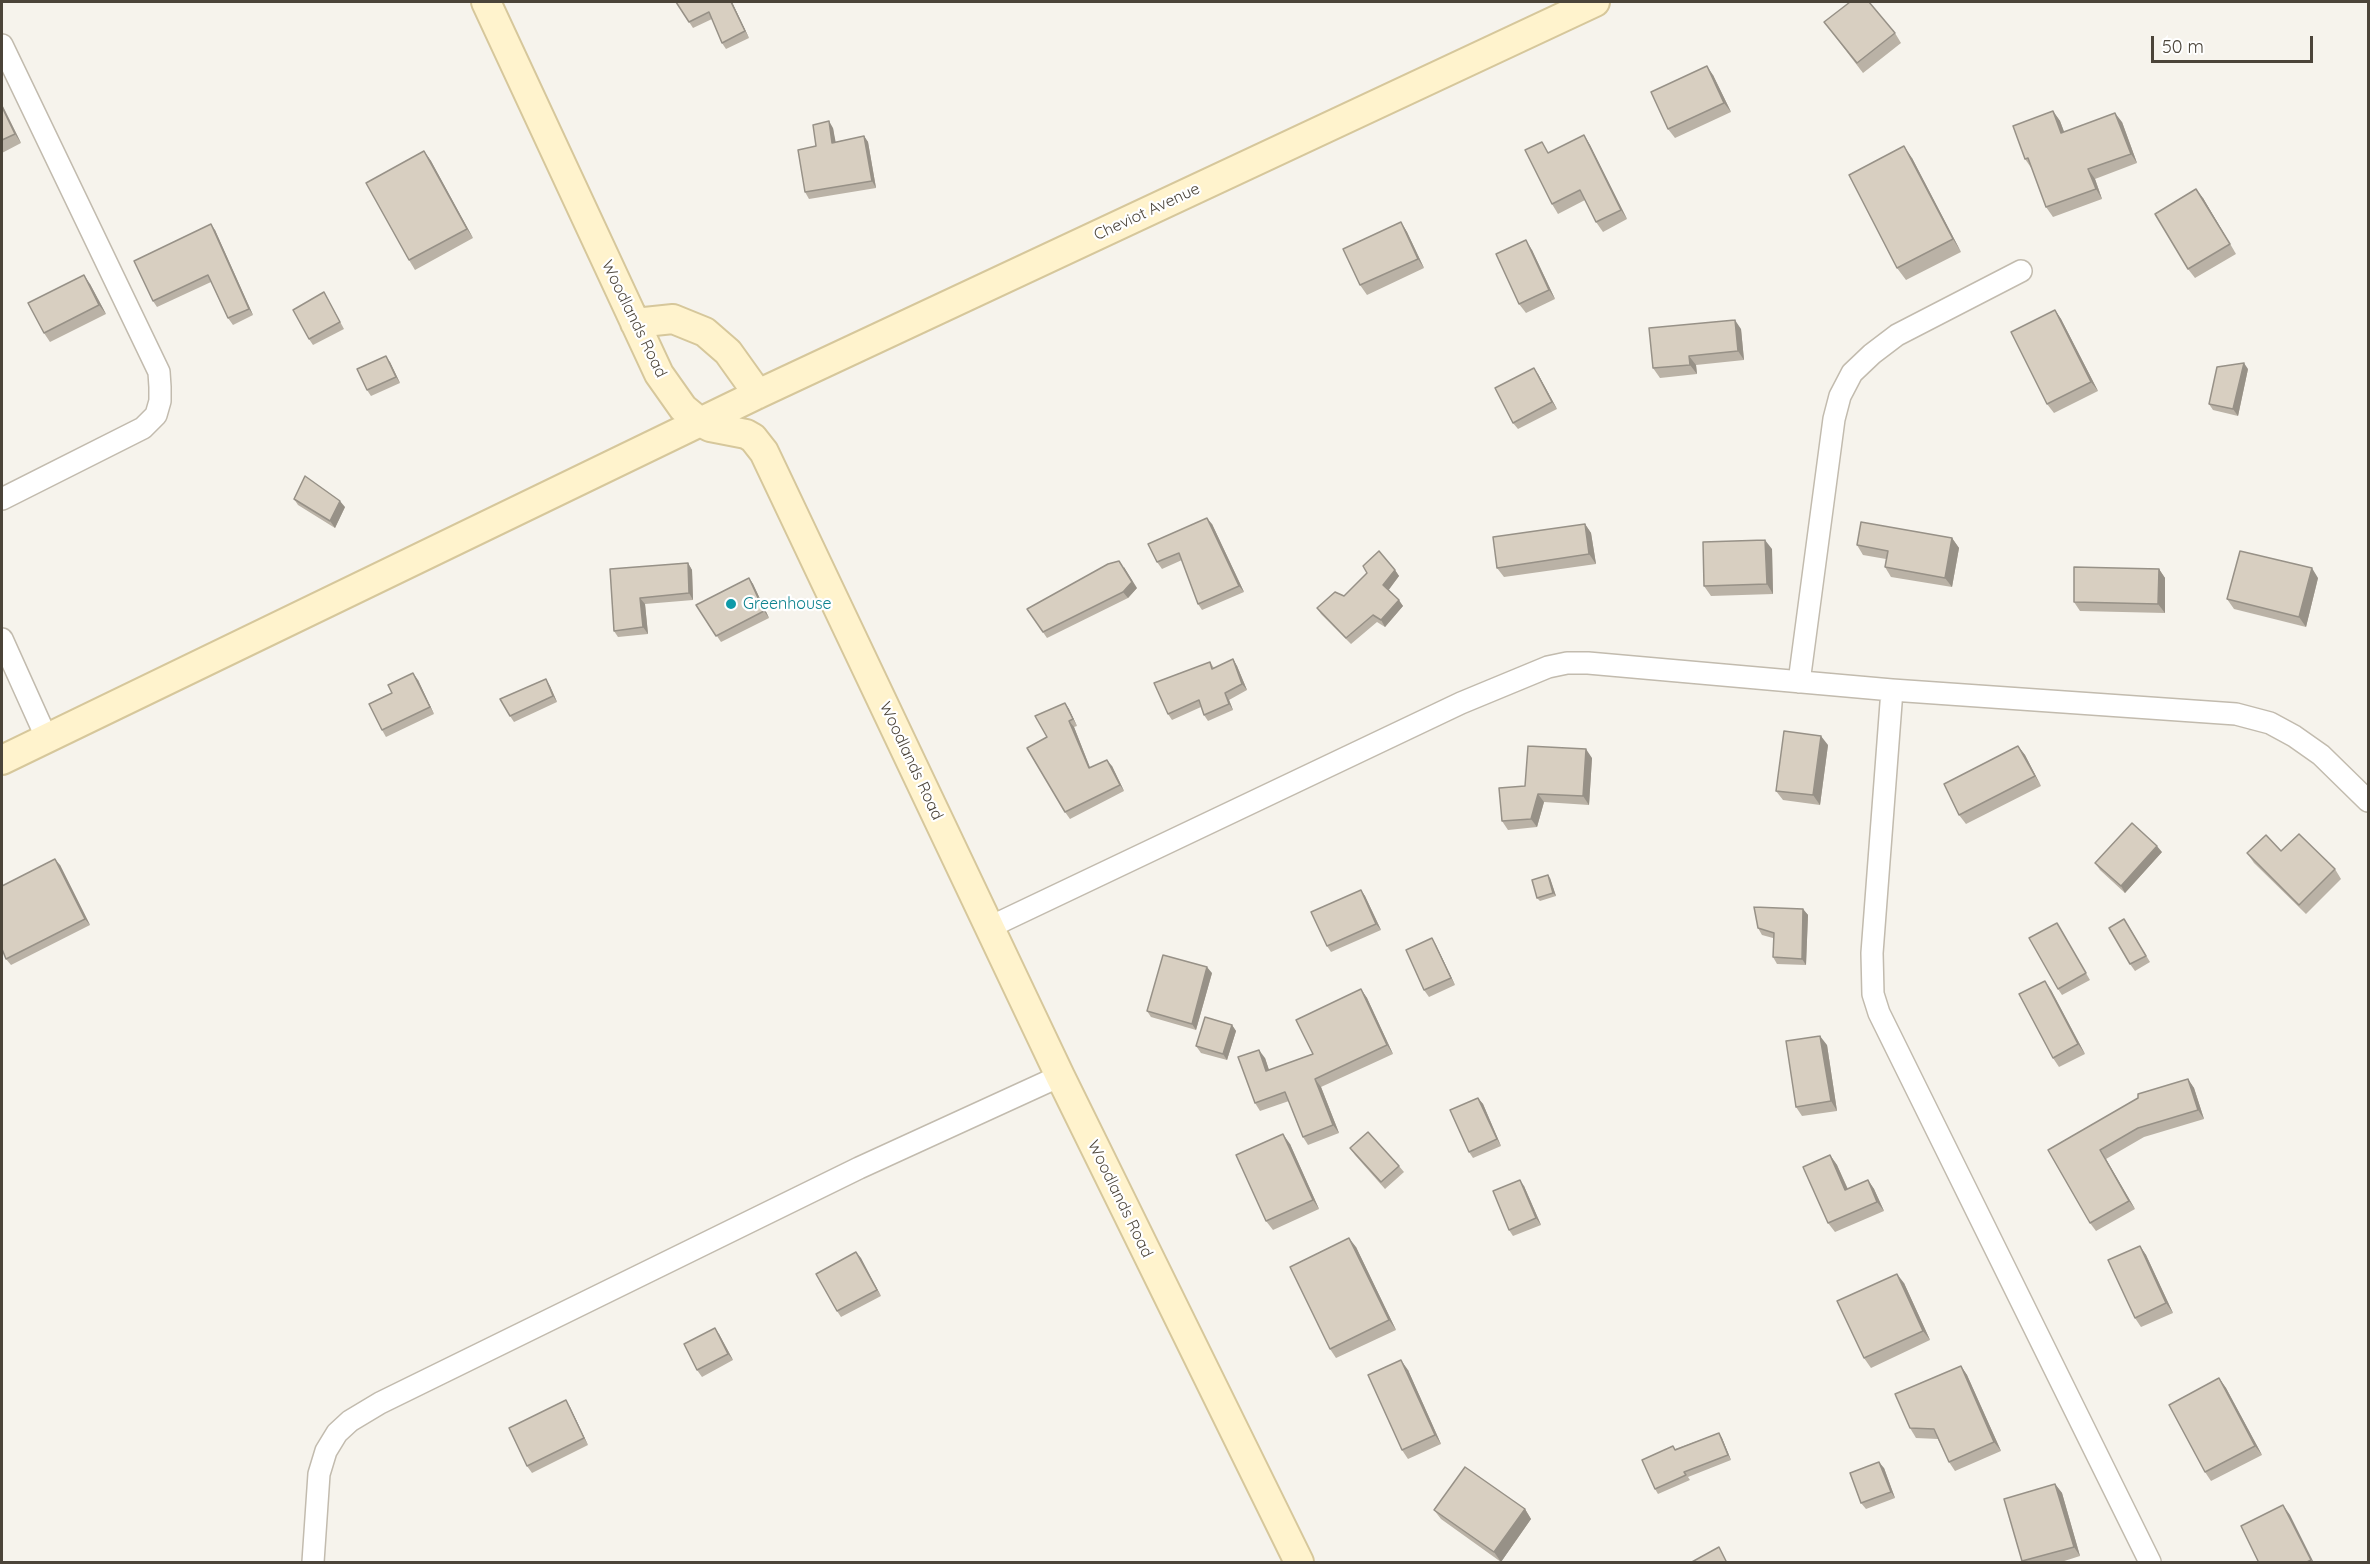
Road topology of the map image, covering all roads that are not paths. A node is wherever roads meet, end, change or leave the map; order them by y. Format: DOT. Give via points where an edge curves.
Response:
graph roads {
  1 [pos="486,2"];
  2 [pos="1595,2"];
  3 [pos="2,45"];
  4 [pos="2021,271"];
  5 [pos="635,323"];
  6 [pos="758,394"];
  7 [pos="700,422"];
  8 [pos="2,499"];
  9 [pos="2,639"];
  10 [pos="1799,682"];
  11 [pos="1892,690"];
  12 [pos="47,739"];
  13 [pos="2,760"];
  14 [pos="2368,801"];
  15 [pos="990,927"];
  16 [pos="1060,1076"];
  17 [pos="313,1563"];
  18 [pos="1299,1563"];
  19 [pos="2150,1563"];
  1 -- 5 [label="street, Woodlands Road"];
  2 -- 6 [label="street, Cheviot Avenue"];
  3 -- 8 [label="street" via="159,372 160,401 156,415 143,428"];
  4 -- 10 [label="street" via="1898,335 1852,373 1834,419"];
  5 -- 6 [label="street" via="674,319 705,332 728,352"];
  5 -- 7 [label="street, Woodlands Road" via="670,391"];
  6 -- 7 [label="street, Cheviot Avenue"];
  7 -- 12 [label="street, Cheviot Avenue"];
  7 -- 15 [label="street, Woodlands Road" via="746,434 764,452"];
  9 -- 12 [label="street"];
  10 -- 11 [label="street"];
  10 -- 15 [label="street" via="1588,663 1548,667 1461,703"];
  11 -- 14 [label="street" via="2236,714 2270,723 2294,736 2321,755"];
  11 -- 19 [label="street" via="1872,953 1873,994"];
  12 -- 13 [label="street, Cheviot Avenue"];
  15 -- 16 [label="street, Woodlands Road"];
  16 -- 17 [label="street" via="848,1173 350,1421 326,1451 319,1474"];
  16 -- 18 [label="street, Woodlands Road"];
}
